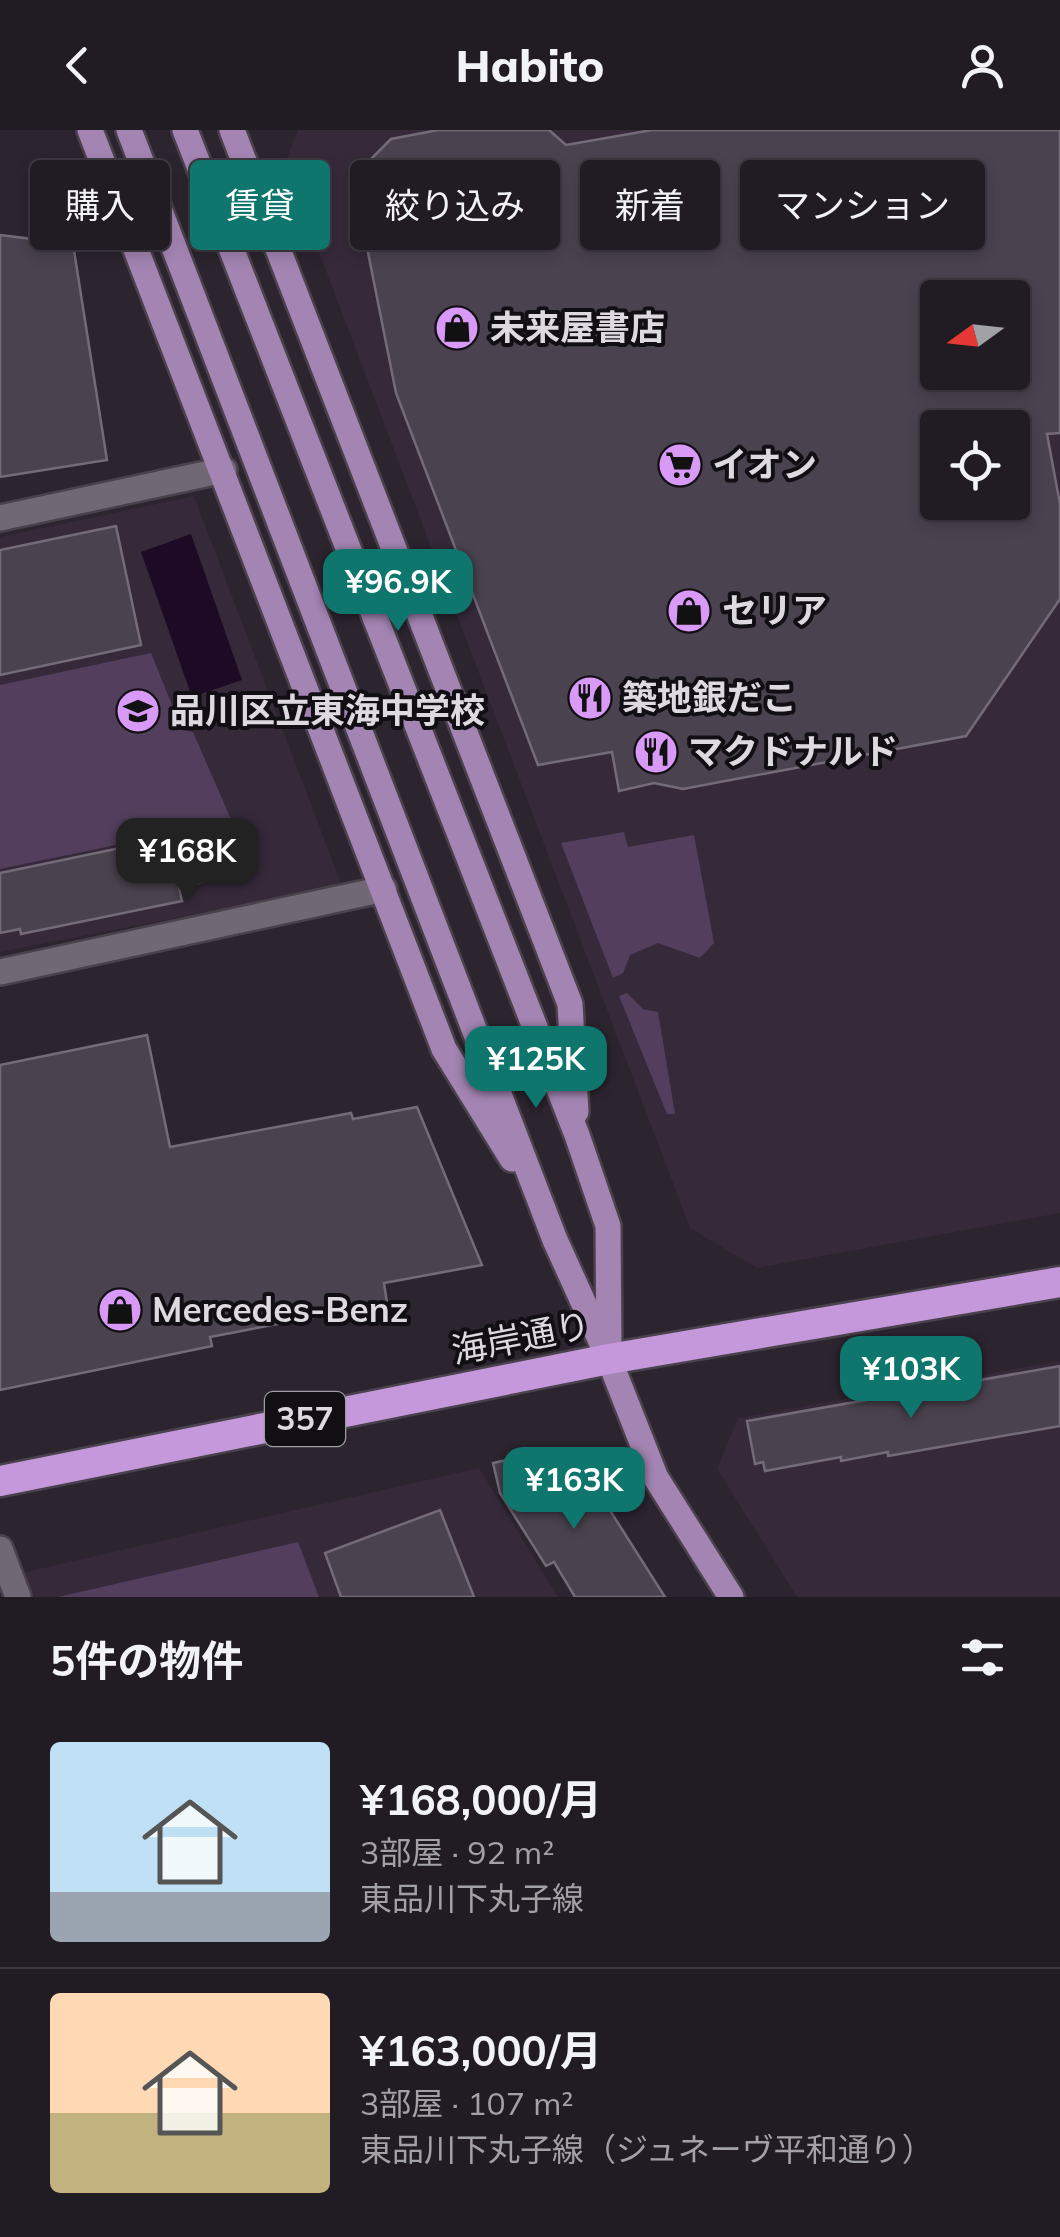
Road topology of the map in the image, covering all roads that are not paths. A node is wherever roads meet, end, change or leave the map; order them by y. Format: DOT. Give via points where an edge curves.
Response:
graph roads {
  1 [pos="90,130"];
  2 [pos="128,130"];
  3 [pos="185,130"];
  4 [pos="232,130"];
  5 [pos="224,470"];
  6 [pos="0,518"];
  7 [pos="384,889"];
  8 [pos="0,972"];
  9 [pos="577,1135"];
  10 [pos="542,1206"];
  11 [pos="1060,1282"];
  12 [pos="610,1359"];
  13 [pos="0,1481"];
  14 [pos="0,1549"];
  15 [pos="18,1597"];
  16 [pos="731,1597"];
  1 -- 5 [label="main road"];
  2 -- 10 [label="main road"];
  3 -- 9 [label="main road"];
  4 -- 9 [label="main road" via="570,1004"];
  5 -- 6 [label="street"];
  5 -- 7 [label="main road"];
  7 -- 8 [label="street"];
  7 -- 10 [label="main road" via="444,1049"];
  9 -- 12 [label="main road" via="608,1226"];
  10 -- 12 [label="main road"];
  11 -- 12 [label="highway, 海岸通り / 357"];
  12 -- 13 [label="highway, 海岸通り / 357"];
  12 -- 16 [label="main road" via="656,1478"];
  14 -- 15 [label="street"];
}
